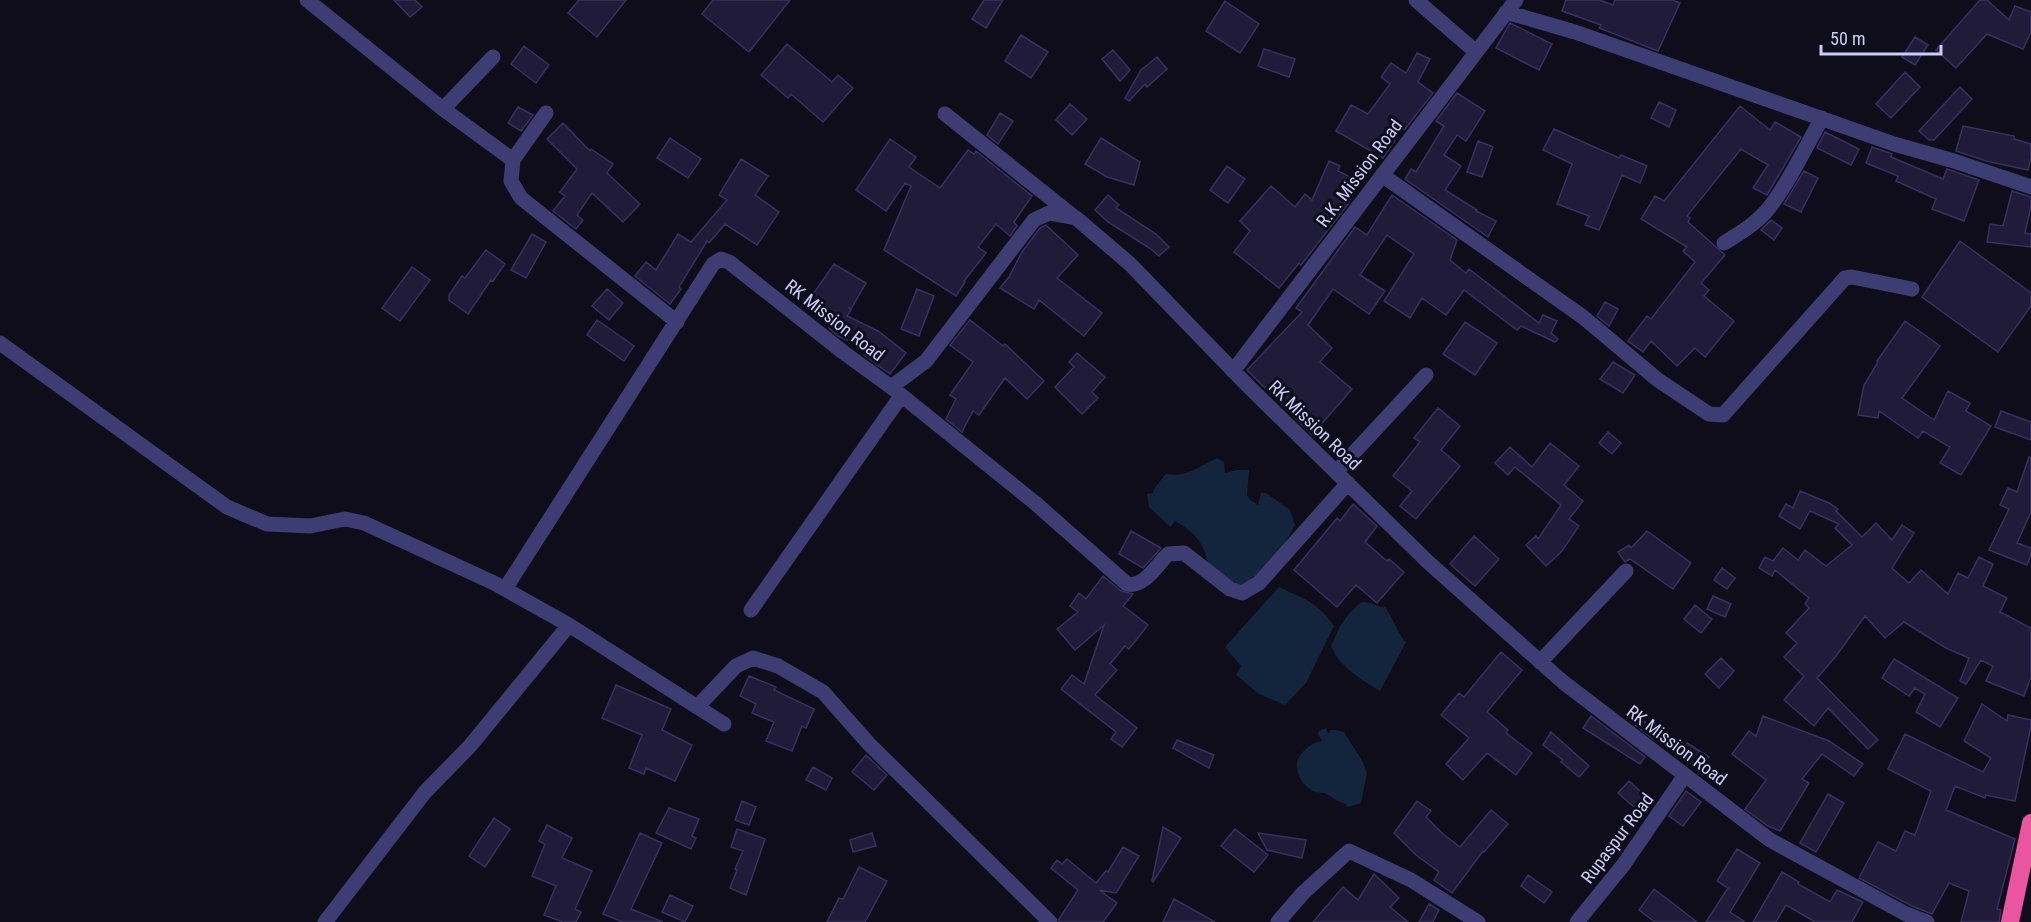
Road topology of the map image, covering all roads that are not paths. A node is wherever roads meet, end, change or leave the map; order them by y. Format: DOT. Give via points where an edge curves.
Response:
graph roads {
  1 [pos="307,0"];
  2 [pos="1416,0"];
  3 [pos="1511,6"];
  4 [pos="1476,52"];
  5 [pos="493,57"];
  6 [pos="443,109"];
  7 [pos="546,113"];
  8 [pos="945,114"];
  9 [pos="1822,118"];
  10 [pos="513,160"];
  11 [pos="1382,174"];
  12 [pos="2031,187"];
  13 [pos="1076,218"];
  14 [pos="1724,243"];
  15 [pos="1912,289"];
  16 [pos="677,322"];
  17 [pos="0,343"];
  18 [pos="1233,370"];
  19 [pos="1426,375"];
  20 [pos="896,391"];
  21 [pos="1336,472"];
  22 [pos="1348,483"];
  23 [pos="1626,571"];
  24 [pos="505,589"];
  25 [pos="751,610"];
  26 [pos="569,625"];
  27 [pos="1540,662"];
  28 [pos="697,707"];
  29 [pos="724,724"];
  30 [pos="1685,775"];
  31 [pos="2031,823"];
  32 [pos="325,922"];
  33 [pos="1050,922"];
  34 [pos="1278,922"];
  35 [pos="1478,922"];
  36 [pos="1577,922"];
  37 [pos="1927,922"];
  38 [pos="2010,922"];
  1 -- 6 [label="street"];
  2 -- 4 [label="street"];
  3 -- 4 [label="street, R.K. Mission Road"];
  3 -- 9 [label="street"];
  4 -- 11 [label="street, R.K. Mission Road"];
  5 -- 6 [label="street"];
  6 -- 10 [label="street"];
  7 -- 10 [label="street"];
  8 -- 13 [label="street"];
  9 -- 12 [label="street"];
  9 -- 14 [label="street" via="1768,209"];
  10 -- 16 [label="street" via="511,181 521,198"];
  11 -- 15 [label="street" via="1583,317 1658,380 1709,414 1723,415 1845,278"];
  11 -- 18 [label="street, R.K. Mission Road"];
  13 -- 18 [label="street, RK Mission Road" via="1130,264"];
  13 -- 20 [label="street, RK Mission Road" via="1049,213 1034,220 926,361"];
  16 -- 20 [label="street, RK Mission Road" via="713,264 721,259"];
  16 -- 24 [label="street"];
  17 -- 24 [label="street" via="227,507 267,524 310,526 345,519 364,523"];
  18 -- 21 [label="street, RK Mission Road"];
  19 -- 21 [label="street"];
  20 -- 22 [label="street" via="1034,502 1127,584 1145,579 1168,554 1184,553 1230,589 1242,593 1259,583"];
  20 -- 25 [label="street"];
  21 -- 22 [label="street, RK Mission Road"];
  22 -- 27 [label="street, RK Mission Road" via="1428,562"];
  23 -- 27 [label="street"];
  24 -- 26 [label="street"];
  26 -- 28 [label="street"];
  26 -- 32 [label="street" via="470,746 425,792"];
  27 -- 30 [label="street, RK Mission Road"];
  28 -- 29 [label="street"];
  28 -- 33 [label="street" via="736,666 753,658 778,666 823,692 869,744"];
  30 -- 36 [label="street, Rupaspur Road" via="1624,864"];
  30 -- 37 [label="street, RK Mission Road" via="1770,840"];
  31 -- 38 [label="highway"];
  34 -- 35 [label="street" via="1349,851 1412,880"];
}
